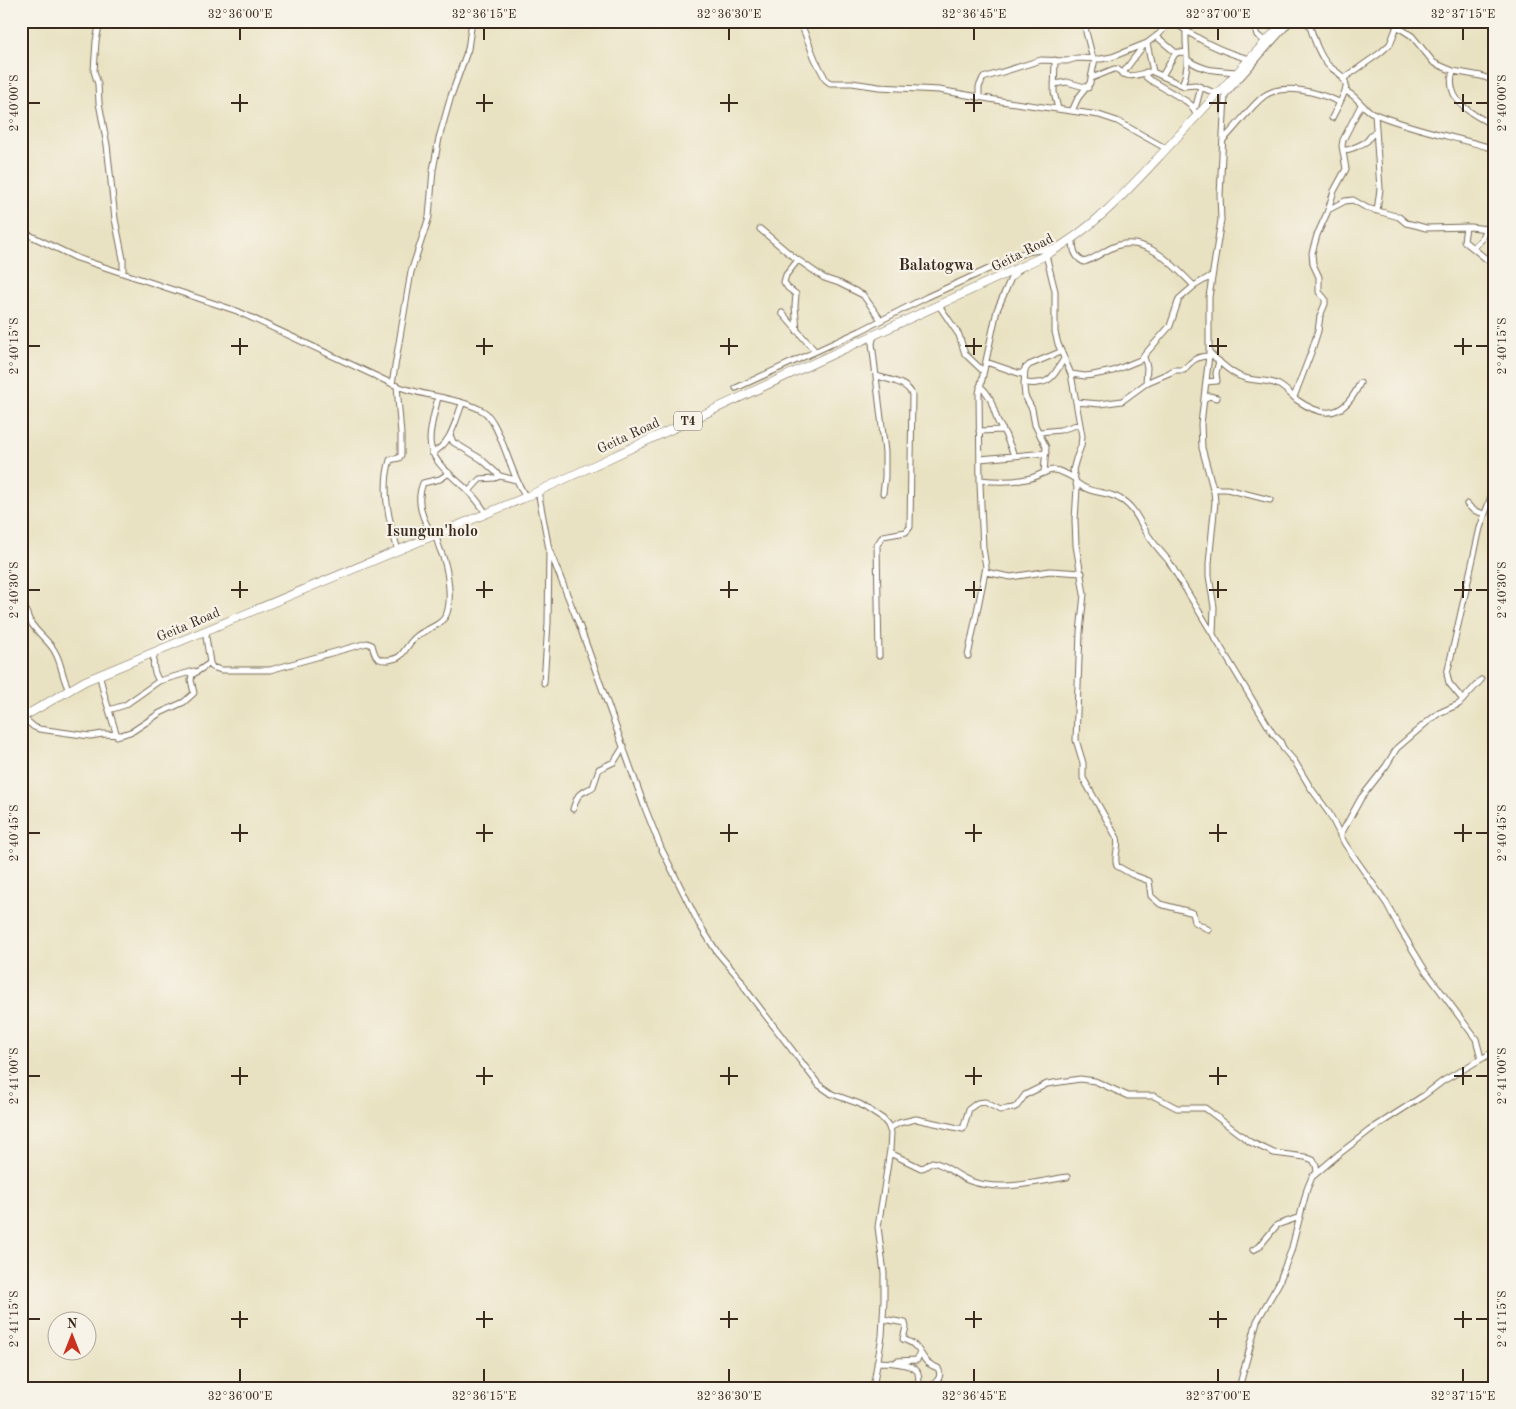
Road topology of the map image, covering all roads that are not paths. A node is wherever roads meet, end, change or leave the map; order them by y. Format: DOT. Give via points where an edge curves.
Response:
graph roads {
  1 [pos="100,21"];
  2 [pos="472,21"];
  3 [pos="800,21"];
  4 [pos="1085,21"];
  5 [pos="1172,21"];
  6 [pos="1252,21"];
  7 [pos="1285,21"];
  8 [pos="1291,21"];
  9 [pos="1308,21"];
  10 [pos="1389,21"];
  11 [pos="1490,21"];
  12 [pos="1398,23"];
  13 [pos="1495,26"];
  14 [pos="1186,31"];
  15 [pos="1156,36"];
  16 [pos="1266,42"];
  17 [pos="1146,43"];
  18 [pos="1176,53"];
  19 [pos="1186,53"];
  20 [pos="1094,59"];
  21 [pos="1054,60"];
  22 [pos="1188,60"];
  23 [pos="1250,60"];
  24 [pos="1453,71"];
  25 [pos="1149,72"];
  26 [pos="1238,72"];
  27 [pos="1122,74"];
  28 [pos="1162,76"];
  29 [pos="1092,78"];
  30 [pos="1344,79"];
  31 [pos="1495,81"];
  32 [pos="1054,84"];
  33 [pos="1182,85"];
  34 [pos="1201,87"];
  35 [pos="1088,88"];
  36 [pos="1345,91"];
  37 [pos="1221,95"];
  38 [pos="979,97"];
  39 [pos="1339,102"];
  40 [pos="1362,105"];
  41 [pos="1192,106"];
  42 [pos="1058,109"];
  43 [pos="1072,111"];
  44 [pos="1375,114"];
  45 [pos="1197,116"];
  46 [pos="1332,118"];
  47 [pos="1495,126"];
  48 [pos="1376,131"];
  49 [pos="1224,139"];
  50 [pos="1167,149"];
  51 [pos="1495,149"];
  52 [pos="1343,150"];
  53 [pos="1328,210"];
  54 [pos="1377,211"];
  55 [pos="1466,227"];
  56 [pos="1486,228"];
  57 [pos="760,229"];
  58 [pos="1494,229"];
  59 [pos="21,231"];
  60 [pos="1073,239"];
  61 [pos="1495,240"];
  62 [pos="1062,247"];
  63 [pos="1473,248"];
  64 [pos="1046,255"];
  65 [pos="798,260"];
  66 [pos="1493,262"];
  67 [pos="1023,267"];
  68 [pos="123,273"];
  69 [pos="1211,276"];
  70 [pos="1194,286"];
  71 [pos="941,305"];
  72 [pos="782,313"];
  73 [pos="881,320"];
  74 [pos="797,331"];
  75 [pos="874,336"];
  76 [pos="815,351"];
  77 [pos="1060,352"];
  78 [pos="1209,354"];
  79 [pos="1144,357"];
  80 [pos="1064,359"];
  81 [pos="1219,361"];
  82 [pos="986,362"];
  83 [pos="1025,368"];
  84 [pos="983,371"];
  85 [pos="1071,374"];
  86 [pos="877,376"];
  87 [pos="1024,382"];
  88 [pos="1206,382"];
  89 [pos="1146,383"];
  90 [pos="1360,383"];
  91 [pos="394,385"];
  92 [pos="980,386"];
  93 [pos="736,388"];
  94 [pos="1294,397"];
  95 [pos="438,398"];
  96 [pos="1217,398"];
  97 [pos="1204,399"];
  98 [pos="1076,402"];
  99 [pos="462,404"];
  100 [pos="1080,424"];
  101 [pos="1003,430"];
  102 [pos="979,432"];
  103 [pos="1040,432"];
  104 [pos="450,435"];
  105 [pos="1495,451"];
  106 [pos="432,453"];
  107 [pos="1046,453"];
  108 [pos="1014,455"];
  109 [pos="980,459"];
  110 [pos="449,473"];
  111 [pos="1044,473"];
  112 [pos="500,476"];
  113 [pos="1495,479"];
  114 [pos="516,480"];
  115 [pos="980,480"];
  116 [pos="1076,481"];
  117 [pos="1495,485"];
  118 [pos="1213,488"];
  119 [pos="468,491"];
  120 [pos="538,491"];
  121 [pos="883,493"];
  122 [pos="526,497"];
  123 [pos="1270,500"];
  124 [pos="1468,504"];
  125 [pos="486,514"];
  126 [pos="1484,514"];
  127 [pos="435,535"];
  128 [pos="549,549"];
  129 [pos="398,550"];
  130 [pos="985,572"];
  131 [pos="1082,573"];
  132 [pos="21,603"];
  133 [pos="207,630"];
  134 [pos="1213,634"];
  135 [pos="155,652"];
  136 [pos="880,656"];
  137 [pos="968,656"];
  138 [pos="210,664"];
  139 [pos="198,670"];
  140 [pos="103,674"];
  141 [pos="1481,680"];
  142 [pos="159,681"];
  143 [pos="544,683"];
  144 [pos="70,690"];
  145 [pos="1463,700"];
  146 [pos="109,710"];
  147 [pos="22,717"];
  148 [pos="118,736"];
  149 [pos="624,746"];
  150 [pos="573,809"];
  151 [pos="1340,836"];
  152 [pos="1208,930"];
  153 [pos="1495,1051"];
  154 [pos="1481,1058"];
  155 [pos="890,1128"];
  156 [pos="890,1153"];
  157 [pos="1317,1172"];
  158 [pos="1067,1176"];
  159 [pos="1300,1217"];
  160 [pos="1253,1250"];
  161 [pos="883,1319"];
  162 [pos="920,1352"];
  163 [pos="877,1362"];
  164 [pos="887,1362"];
  165 [pos="876,1369"];
  166 [pos="873,1388"];
  167 [pos="919,1388"];
  168 [pos="929,1388"];
  169 [pos="1239,1388"];
  1 -- 68 [label="street" via="94,71 104,122"];
  2 -- 91 [label="street" via="468,49 439,138 429,217 411,272"];
  3 -- 38 [label="street" via="815,59 830,83 939,90"];
  4 -- 20 [label="street"];
  5 -- 14 [label="street"];
  5 -- 15 [label="street"];
  6 -- 16 [label="street" via="1257,35"];
  7 -- 16 [label="highway, Geita Road / T4"];
  8 -- 37 [label="street"];
  9 -- 30 [label="street" via="1322,56"];
  10 -- 12 [label="street"];
  11 -- 13 [label="street"];
  12 -- 24 [label="street" via="1434,64"];
  12 -- 30 [label="street" via="1390,44"];
  14 -- 19 [label="street"];
  14 -- 23 [label="street" via="1224,52"];
  15 -- 17 [label="street"];
  15 -- 18 [label="street"];
  16 -- 23 [label="highway, Geita Road / T4"];
  17 -- 20 [label="street" via="1112,57"];
  17 -- 25 [label="street"];
  17 -- 27 [label="street"];
  18 -- 19 [label="street"];
  18 -- 28 [label="street"];
  19 -- 22 [label="street"];
  20 -- 21 [label="street"];
  20 -- 29 [label="street"];
  21 -- 32 [label="street"];
  21 -- 38 [label="street" via="1041,60 983,78"];
  22 -- 26 [label="street" via="1211,71"];
  22 -- 33 [label="street"];
  23 -- 26 [label="highway, Geita Road / T4"];
  24 -- 31 [label="street"];
  24 -- 47 [label="street" via="1451,81 1458,102 1470,114"];
  25 -- 27 [label="street" via="1132,76"];
  25 -- 28 [label="street"];
  25 -- 41 [label="street" via="1146,77"];
  26 -- 37 [label="highway, Geita Road / T4"];
  27 -- 29 [label="street" via="1114,69"];
  28 -- 33 [label="street"];
  29 -- 35 [label="street"];
  30 -- 36 [label="street"];
  32 -- 35 [label="street" via="1067,82"];
  32 -- 42 [label="street"];
  33 -- 34 [label="street"];
  34 -- 37 [label="street"];
  34 -- 41 [label="street" via="1196,106"];
  35 -- 43 [label="street"];
  36 -- 39 [label="street"];
  36 -- 40 [label="street"];
  37 -- 45 [label="highway, Geita Road / T4"];
  37 -- 49 [label="street"];
  38 -- 42 [label="street"];
  39 -- 46 [label="street"];
  39 -- 49 [label="street" via="1313,92 1270,92"];
  40 -- 44 [label="street"];
  40 -- 52 [label="street" via="1343,140"];
  41 -- 45 [label="street"];
  42 -- 43 [label="street"];
  43 -- 50 [label="street" via="1108,118"];
  44 -- 48 [label="street"];
  44 -- 51 [label="street"];
  45 -- 50 [label="highway, Geita Road / T4"];
  48 -- 52 [label="street" via="1365,142 1349,151"];
  48 -- 54 [label="street" via="1380,189"];
  49 -- 69 [label="street" via="1220,194 1222,220"];
  50 -- 60 [label="highway, Geita Road / T4" via="1140,180"];
  52 -- 53 [label="street" via="1346,169"];
  53 -- 54 [label="street" via="1349,200"];
  53 -- 94 [label="street" via="1317,235 1312,259 1325,304"];
  54 -- 55 [label="street" via="1421,227"];
  55 -- 56 [label="street"];
  55 -- 63 [label="street" via="1464,242"];
  56 -- 58 [label="street"];
  56 -- 63 [label="street"];
  57 -- 65 [label="street"];
  58 -- 61 [label="street"];
  59 -- 68 [label="street" via="77,258"];
  60 -- 62 [label="highway, Geita Road / T4"];
  60 -- 70 [label="street" via="1075,254 1084,262 1118,245 1140,245 1157,253"];
  62 -- 64 [label="highway, Geita Road / T4"];
  62 -- 73 [label="street" via="1026,252"];
  63 -- 66 [label="street"];
  64 -- 67 [label="highway, Geita Road / T4"];
  64 -- 77 [label="street" via="1055,291 1055,332"];
  65 -- 73 [label="street" via="824,278 863,295"];
  65 -- 74 [label="street" via="784,282 796,294"];
  67 -- 71 [label="highway, Geita Road / T4"];
  67 -- 82 [label="street" via="1011,278 1004,292"];
  68 -- 91 [label="street" via="237,311"];
  69 -- 70 [label="street"];
  69 -- 78 [label="street"];
  70 -- 79 [label="street" via="1179,299 1170,326"];
  71 -- 75 [label="highway, Geita Road / T4"];
  71 -- 84 [label="street" via="959,335 965,354"];
  72 -- 74 [label="street"];
  73 -- 76 [label="street"];
  74 -- 76 [label="street"];
  75 -- 86 [label="street" via="872,343"];
  75 -- 120 [label="highway, Geita Road / T4"];
  76 -- 93 [label="street"];
  77 -- 80 [label="street"];
  77 -- 83 [label="street"];
  78 -- 81 [label="street"];
  78 -- 88 [label="street"];
  78 -- 89 [label="street" via="1191,361 1183,370 1174,370"];
  79 -- 85 [label="street" via="1093,376"];
  79 -- 89 [label="street"];
  80 -- 85 [label="street"];
  80 -- 87 [label="street" via="1049,381"];
  81 -- 88 [label="street" via="1216,382"];
  81 -- 94 [label="street" via="1241,377 1280,385"];
  82 -- 83 [label="street" via="1021,374"];
  82 -- 84 [label="street"];
  83 -- 87 [label="street"];
  84 -- 92 [label="street"];
  85 -- 98 [label="street"];
  86 -- 121 [label="street" via="885,452"];
  86 -- 136 [label="street" via="903,384 912,395 910,527 906,532 882,536 877,545"];
  87 -- 103 [label="street" via="1025,396"];
  88 -- 97 [label="street"];
  89 -- 98 [label="street" via="1122,401 1100,404"];
  90 -- 94 [label="street" via="1344,406 1328,413 1318,412"];
  91 -- 95 [label="street"];
  91 -- 129 [label="street" via="401,455 390,460 385,484"];
  92 -- 101 [label="street" via="990,398"];
  92 -- 102 [label="street"];
  95 -- 99 [label="street"];
  95 -- 106 [label="street" via="430,441"];
  96 -- 97 [label="street" via="1209,396"];
  97 -- 118 [label="street" via="1202,448"];
  98 -- 100 [label="street"];
  99 -- 104 [label="street"];
  99 -- 114 [label="street" via="483,411 492,420"];
  100 -- 103 [label="street"];
  100 -- 116 [label="street" via="1082,442 1074,465"];
  101 -- 102 [label="street"];
  101 -- 108 [label="street"];
  102 -- 109 [label="street"];
  103 -- 107 [label="street"];
  104 -- 106 [label="street" via="440,449"];
  104 -- 112 [label="street" via="453,442"];
  105 -- 113 [label="street" via="1492,463"];
  106 -- 110 [label="street"];
  107 -- 108 [label="street"];
  107 -- 111 [label="street"];
  108 -- 109 [label="street"];
  109 -- 115 [label="street"];
  110 -- 119 [label="street"];
  110 -- 127 [label="street" via="422,485 420,509"];
  111 -- 115 [label="street" via="1023,479"];
  111 -- 116 [label="street" via="1056,470"];
  112 -- 114 [label="street"];
  112 -- 119 [label="street" via="480,479"];
  114 -- 122 [label="street"];
  115 -- 130 [label="street"];
  116 -- 131 [label="street" via="1076,536"];
  116 -- 134 [label="street" via="1086,490 1113,496 1127,504 1168,560"];
  117 -- 126 [label="street"];
  118 -- 123 [label="street"];
  118 -- 134 [label="street" via="1215,502 1209,563 1214,607"];
  119 -- 125 [label="street"];
  120 -- 122 [label="highway, Geita Road / T4"];
  120 -- 128 [label="street"];
  122 -- 125 [label="highway, Geita Road / T4"];
  124 -- 126 [label="street"];
  125 -- 127 [label="highway, Geita Road / T4"];
  126 -- 145 [label="street" via="1447,674"];
  127 -- 129 [label="highway, Geita Road / T4"];
  127 -- 138 [label="street" via="447,574 449,608 445,618 415,637 399,658 382,660 376,657 372,645 367,643 270,670 221,670"];
  128 -- 143 [label="street"];
  128 -- 149 [label="street"];
  129 -- 133 [label="highway, Geita Road / T4"];
  130 -- 131 [label="street" via="1011,577 1050,571"];
  130 -- 137 [label="street"];
  131 -- 152 [label="street" via="1084,594 1076,731 1083,778 1117,838 1117,866 1149,881 1151,896 1160,904 1193,913 1195,922"];
  132 -- 144 [label="street" via="30,621 56,653 64,682"];
  133 -- 135 [label="highway, Geita Road / T4"];
  133 -- 138 [label="street"];
  134 -- 151 [label="street" via="1282,748 1329,813"];
  135 -- 140 [label="highway, Geita Road / T4"];
  135 -- 142 [label="street" via="152,661"];
  138 -- 139 [label="street"];
  139 -- 142 [label="street"];
  139 -- 148 [label="street" via="191,677 194,693 190,698 133,731"];
  140 -- 144 [label="highway, Geita Road / T4"];
  140 -- 146 [label="street" via="100,677"];
  141 -- 145 [label="street"];
  142 -- 146 [label="street" via="124,705"];
  144 -- 147 [label="highway, Geita Road / T4"];
  145 -- 151 [label="street" via="1426,723 1397,748 1361,798"];
  146 -- 148 [label="street"];
  147 -- 148 [label="street" via="39,729"];
  149 -- 150 [label="street" via="613,763 599,769 593,787 580,792"];
  149 -- 155 [label="street" via="661,848 698,924 717,952 819,1085 832,1094 860,1104"];
  151 -- 154 [label="street" via="1387,904 1425,970 1476,1039"];
  153 -- 154 [label="street"];
  154 -- 157 [label="street" via="1362,1135"];
  155 -- 156 [label="street"];
  155 -- 157 [label="street" via="916,1119 963,1129 969,1109 977,1103 985,1102 1000,1110 1012,1108 1025,1095 1047,1084 1080,1079 1096,1082 1128,1096 1154,1096 1177,1108 1205,1108 1250,1142 1274,1153 1313,1160"];
  156 -- 158 [label="street" via="921,1168 932,1162 942,1164 960,1178 986,1185 1022,1184"];
  156 -- 161 [label="street" via="878,1227 884,1286"];
  157 -- 159 [label="street" via="1307,1190"];
  159 -- 160 [label="street" via="1280,1223"];
  159 -- 169 [label="street" via="1282,1276 1257,1321"];
  161 -- 162 [label="street" via="905,1323 904,1339"];
  161 -- 163 [label="street"];
  162 -- 164 [label="street" via="915,1360"];
  162 -- 168 [label="street" via="928,1364 940,1371 939,1379"];
  163 -- 164 [label="street"];
  163 -- 165 [label="street"];
  164 -- 165 [label="street"];
  164 -- 167 [label="street" via="916,1370"];
  165 -- 166 [label="street"];
}
